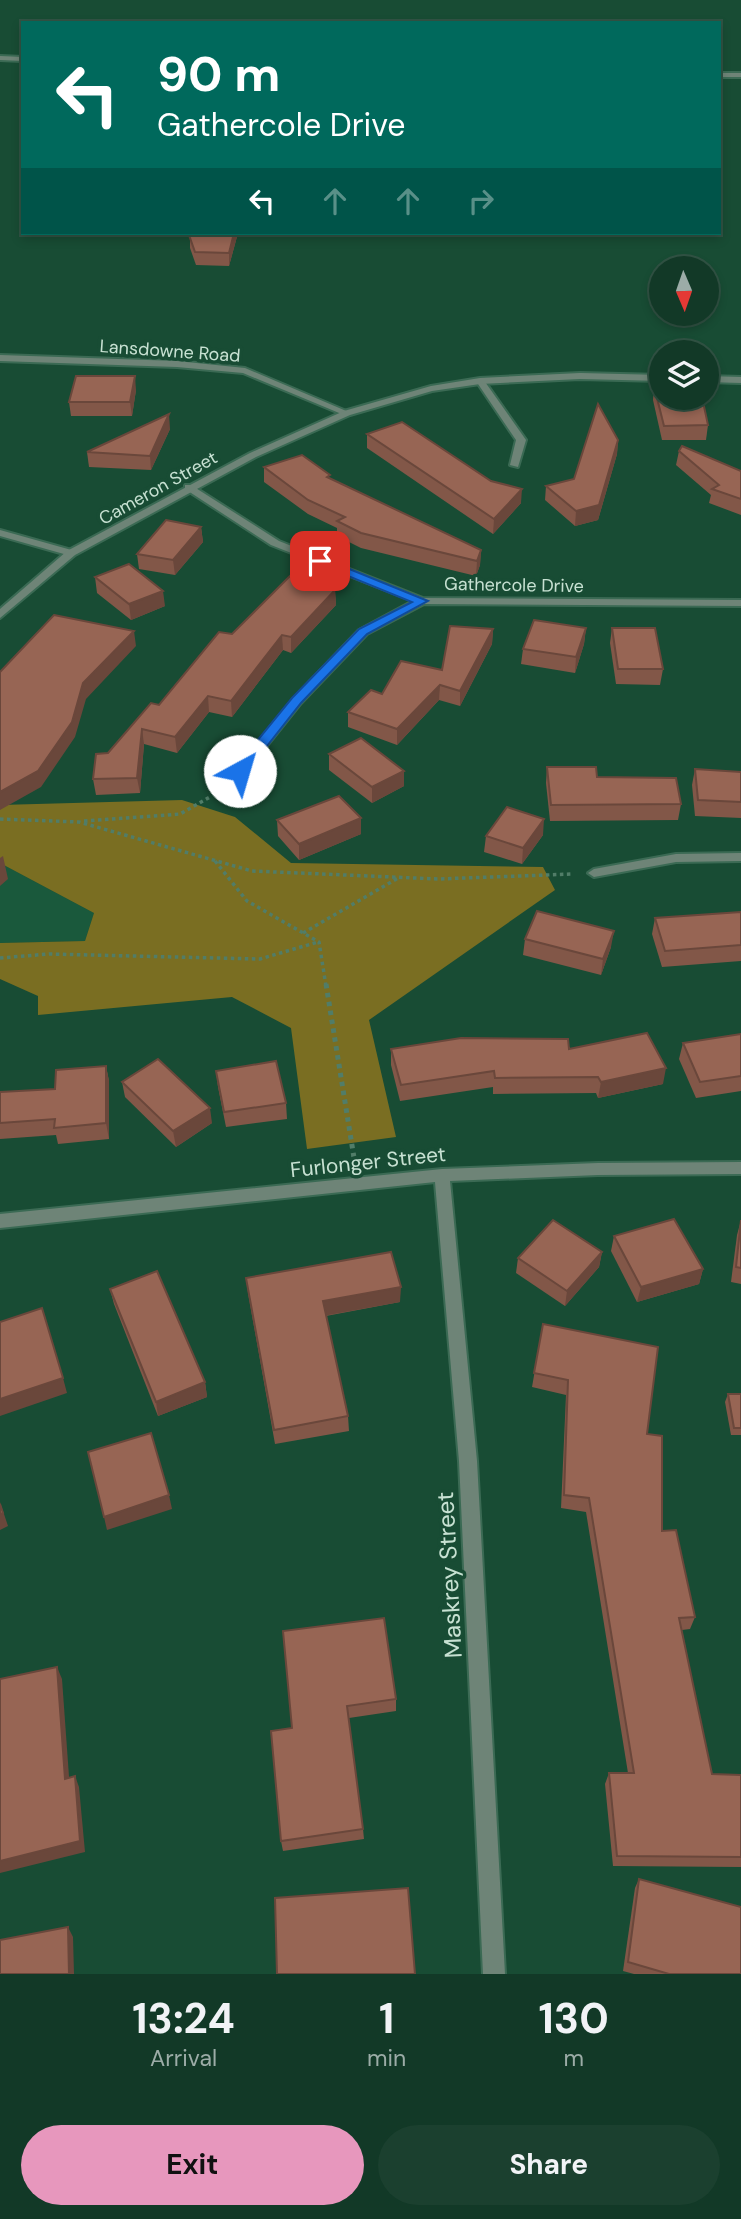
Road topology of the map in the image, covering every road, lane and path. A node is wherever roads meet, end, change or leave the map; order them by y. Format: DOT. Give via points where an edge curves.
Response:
graph roads {
  1 [pos="0,58"];
  2 [pos="21,59"];
  3 [pos="721,75"];
  4 [pos="741,75"];
  5 [pos="0,358"];
  6 [pos="649,378"];
  7 [pos="719,380"];
  8 [pos="480,381"];
  9 [pos="741,381"];
  10 [pos="347,414"];
  11 [pos="515,465"];
  12 [pos="188,487"];
  13 [pos="0,533"];
  14 [pos="71,553"];
  15 [pos="422,601"];
  16 [pos="741,603"];
  17 [pos="0,615"];
  18 [pos="226,789"];
  19 [pos="0,818"];
  20 [pos="79,822"];
  21 [pos="741,857"];
  22 [pos="215,861"];
  23 [pos="594,873"];
  24 [pos="399,877"];
  25 [pos="303,933"];
  26 [pos="318,942"];
  27 [pos="0,958"];
  28 [pos="741,1168"];
  29 [pos="442,1174"];
  30 [pos="358,1183"];
  31 [pos="0,1221"];
  32 [pos="494,1974"];
  1 -- 2 [label="street"];
  3 -- 4 [label="street"];
  5 -- 10 [label="street, Lansdowne Road" via="245,371"];
  6 -- 8 [label="street"];
  7 -- 9 [label="street"];
  8 -- 10 [label="street" via="432,389"];
  8 -- 11 [label="street" via="521,440"];
  10 -- 12 [label="street, Cameron Street"];
  12 -- 14 [label="street, Cameron Street"];
  12 -- 15 [label="street, Gathercole Drive" via="275,543"];
  13 -- 14 [label="street"];
  14 -- 17 [label="street, Cameron Street"];
  15 -- 16 [label="street, Gathercole Drive"];
  15 -- 18 [label="street" via="363,632 297,701"];
  18 -- 20 [label="path" via="180,814"];
  19 -- 20 [label="path"];
  20 -- 22 [label="path"];
  21 -- 23 [label="street" via="676,858"];
  22 -- 24 [label="path" via="252,871"];
  22 -- 25 [label="path" via="247,901"];
  23 -- 24 [label="path"];
  24 -- 25 [label="path"];
  25 -- 26 [label="path"];
  26 -- 27 [label="path" via="260,959 49,954"];
  26 -- 30 [label="path"];
  28 -- 29 [label="street, Furlonger Street"];
  29 -- 30 [label="street, Furlonger Street"];
  29 -- 32 [label="street, Maskrey Street" via="468,1461"];
  30 -- 31 [label="street, Furlonger Street"];
}
